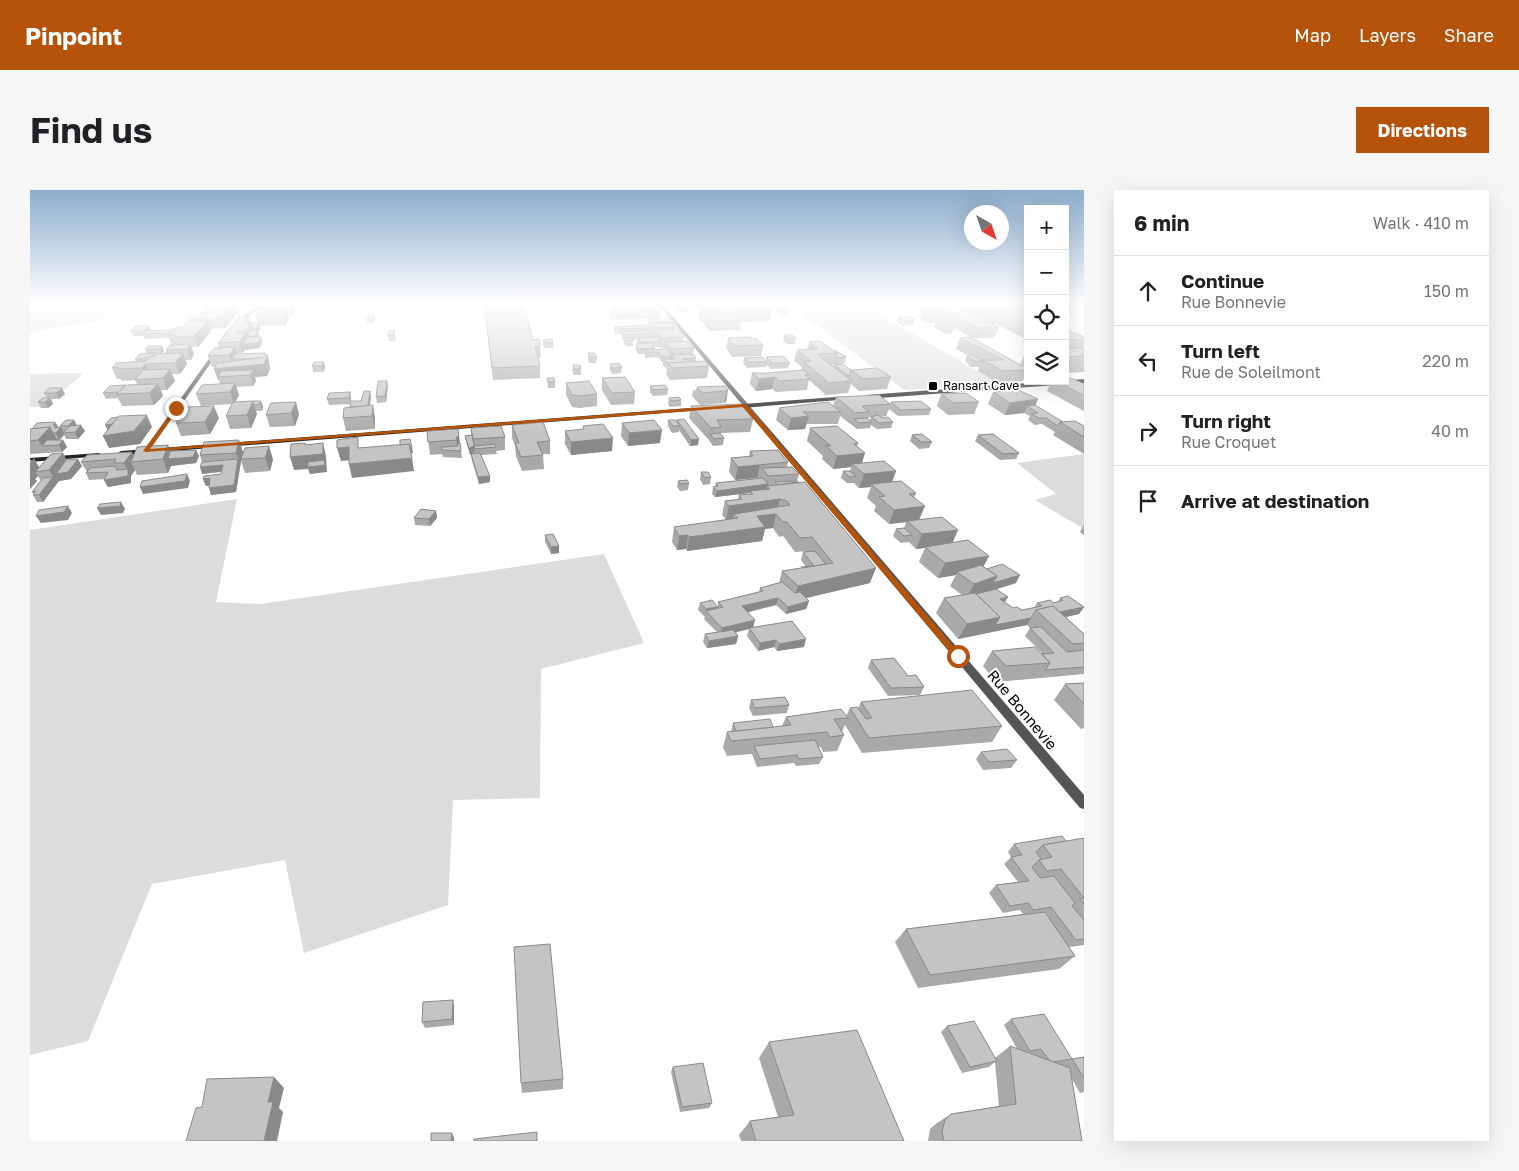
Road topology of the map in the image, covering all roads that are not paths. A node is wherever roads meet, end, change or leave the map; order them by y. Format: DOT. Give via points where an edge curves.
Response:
graph roads {
  1 [pos="220,347"];
  2 [pos="696,347"];
  3 [pos="1084,381"];
  4 [pos="862,397"];
  5 [pos="852,398"];
  6 [pos="744,405"];
  7 [pos="726,407"];
  8 [pos="707,408"];
  9 [pos="146,451"];
  10 [pos="117,453"];
  11 [pos="107,454"];
  12 [pos="30,460"];
  13 [pos="1084,804"];
  1 -- 9 [label="street"];
  2 -- 6 [label="street, Rue Bonnevie"];
  3 -- 4 [label="street"];
  5 -- 6 [label="street"];
  6 -- 7 [label="street"];
  6 -- 13 [label="street, Rue Bonnevie"];
  8 -- 9 [label="street"];
  9 -- 10 [label="street"];
  11 -- 12 [label="street"];
}
